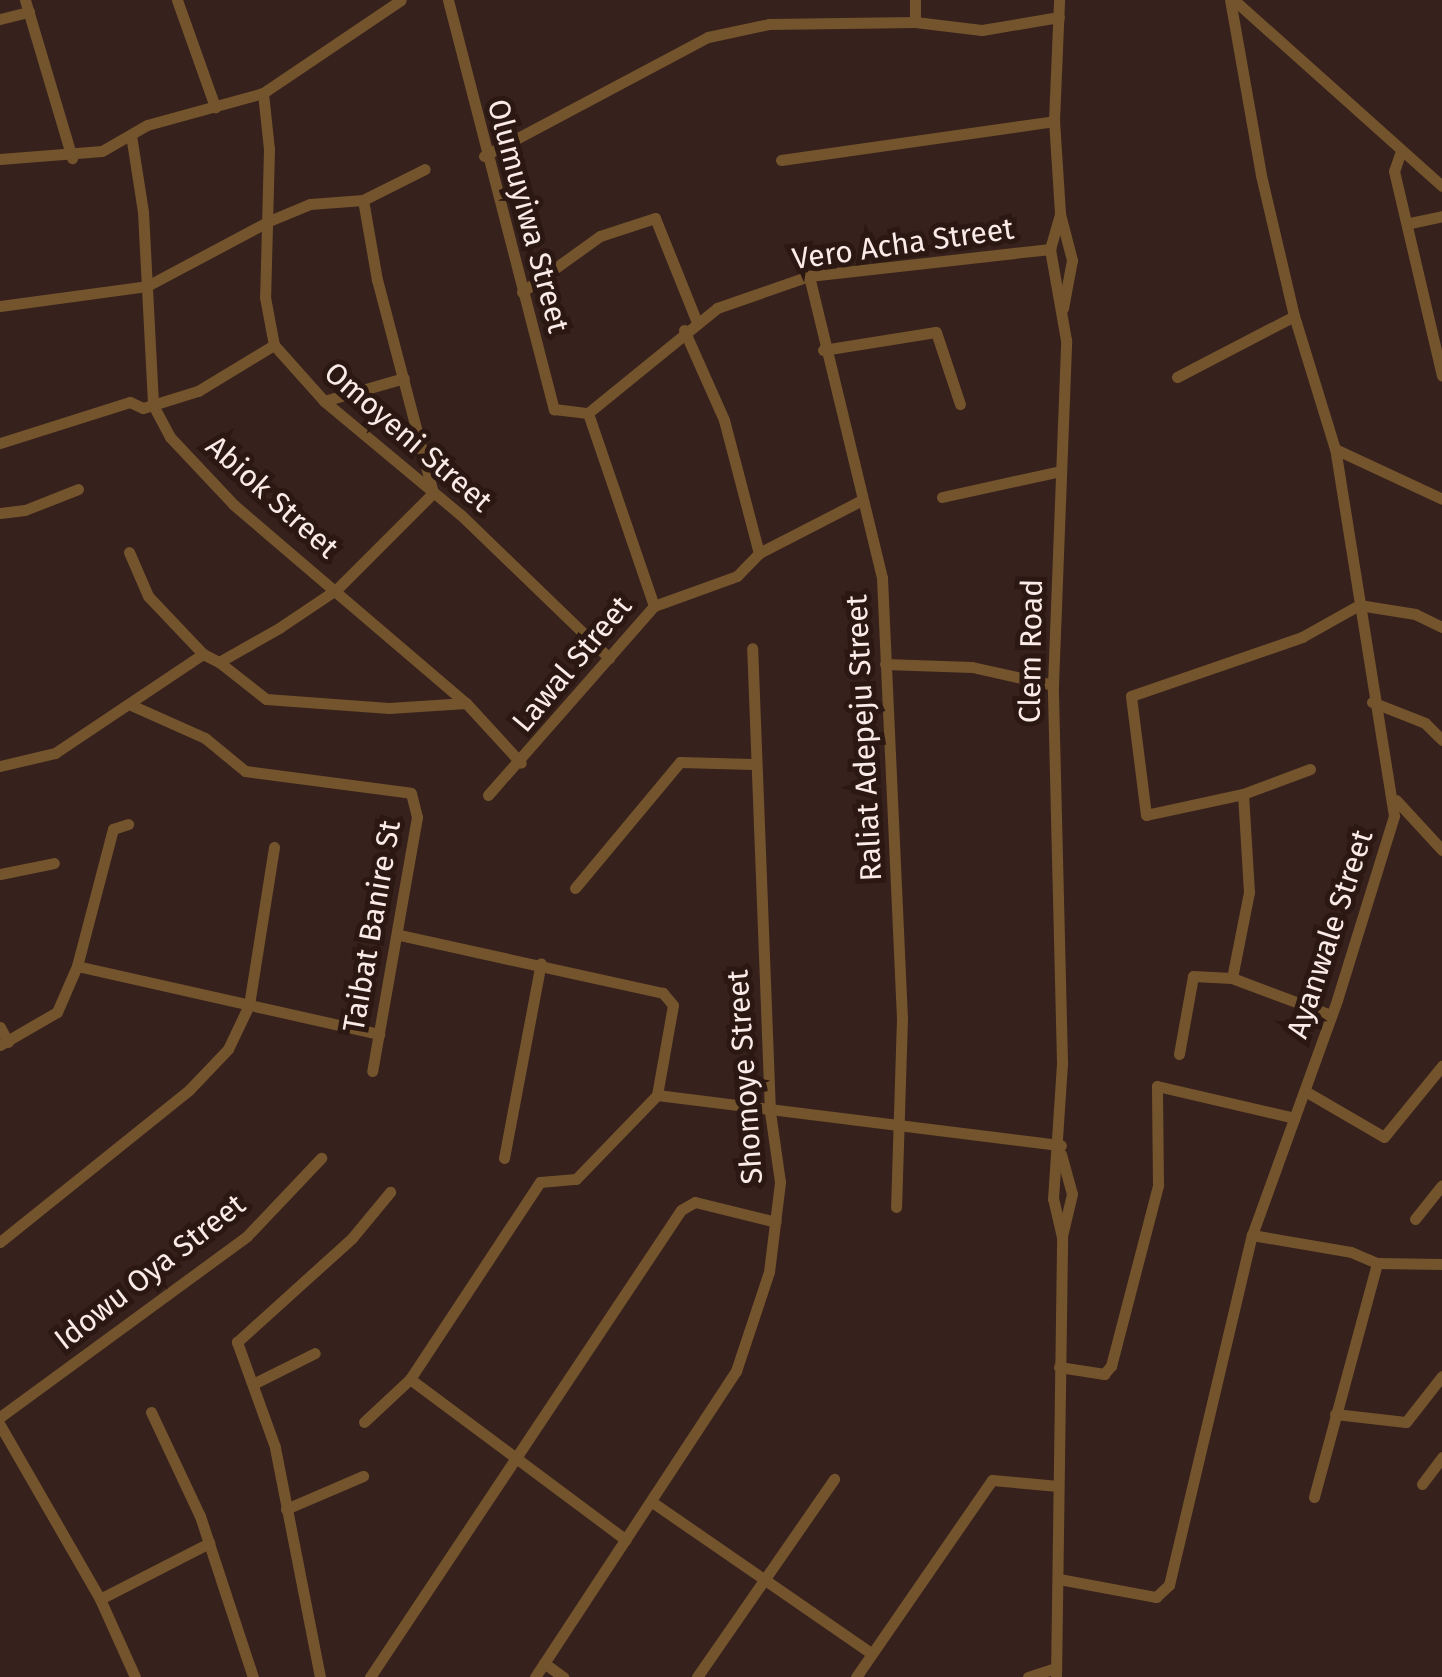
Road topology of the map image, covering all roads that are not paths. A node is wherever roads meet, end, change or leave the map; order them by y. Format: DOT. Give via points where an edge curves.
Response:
graph roads {
  1 [pos="177,0"];
  2 [pos="401,0"];
  3 [pos="448,0"];
  4 [pos="916,0"];
  5 [pos="1059,0"];
  6 [pos="1232,0"];
  7 [pos="27,6"];
  8 [pos="1059,16"];
  9 [pos="0,20"];
  10 [pos="915,22"];
  11 [pos="263,92"];
  12 [pos="215,107"];
  13 [pos="1054,120"];
  14 [pos="131,135"];
  15 [pos="1401,152"];
  16 [pos="484,156"];
  17 [pos="72,158"];
  18 [pos="0,159"];
  19 [pos="781,160"];
  20 [pos="424,169"];
  21 [pos="1442,186"];
  22 [pos="363,200"];
  23 [pos="1060,213"];
  24 [pos="1442,216"];
  25 [pos="269,221"];
  26 [pos="1410,223"];
  27 [pos="1050,249"];
  28 [pos="809,276"];
  29 [pos="147,286"];
  30 [pos="522,292"];
  31 [pos="0,306"];
  32 [pos="1294,316"];
  33 [pos="1061,317"];
  34 [pos="696,320"];
  35 [pos="684,330"];
  36 [pos="274,345"];
  37 [pos="823,350"];
  38 [pos="1442,375"];
  39 [pos="404,378"];
  40 [pos="1177,378"];
  41 [pos="324,401"];
  42 [pos="960,404"];
  43 [pos="153,405"];
  44 [pos="588,413"];
  45 [pos="0,443"];
  46 [pos="1335,449"];
  47 [pos="1060,471"];
  48 [pos="78,489"];
  49 [pos="433,493"];
  50 [pos="942,497"];
  51 [pos="1442,499"];
  52 [pos="862,500"];
  53 [pos="0,513"];
  54 [pos="128,552"];
  55 [pos="759,552"];
  56 [pos="337,589"];
  57 [pos="1359,605"];
  58 [pos="654,606"];
  59 [pos="1442,626"];
  60 [pos="752,648"];
  61 [pos="203,654"];
  62 [pos="608,658"];
  63 [pos="220,662"];
  64 [pos="885,664"];
  65 [pos="1053,685"];
  66 [pos="1372,702"];
  67 [pos="466,703"];
  68 [pos="132,704"];
  69 [pos="1442,740"];
  70 [pos="521,763"];
  71 [pos="752,764"];
  72 [pos="0,766"];
  73 [pos="1310,770"];
  74 [pos="1243,794"];
  75 [pos="488,795"];
  76 [pos="1396,800"];
  77 [pos="128,824"];
  78 [pos="274,847"];
  79 [pos="1442,850"];
  80 [pos="54,862"];
  81 [pos="0,874"];
  82 [pos="575,888"];
  83 [pos="400,935"];
  84 [pos="541,962"];
  85 [pos="77,966"];
  86 [pos="1232,978"];
  87 [pos="249,1004"];
  88 [pos="1331,1015"];
  89 [pos="0,1027"];
  90 [pos="379,1034"];
  91 [pos="4,1044"];
  92 [pos="1180,1054"];
  93 [pos="1442,1066"];
  94 [pos="372,1072"];
  95 [pos="1304,1090"];
  96 [pos="657,1096"];
  97 [pos="770,1112"];
  98 [pos="1294,1118"];
  99 [pos="901,1124"];
  100 [pos="1061,1150"];
  101 [pos="322,1158"];
  102 [pos="504,1158"];
  103 [pos="1442,1185"];
  104 [pos="390,1192"];
  105 [pos="896,1207"];
  106 [pos="1415,1219"];
  107 [pos="776,1222"];
  108 [pos="1252,1235"];
  109 [pos="1062,1237"];
  110 [pos="0,1242"];
  111 [pos="1377,1264"];
  112 [pos="1442,1264"];
  113 [pos="315,1353"];
  114 [pos="1060,1367"];
  115 [pos="1442,1376"];
  116 [pos="410,1379"];
  117 [pos="253,1384"];
  118 [pos="151,1412"];
  119 [pos="1336,1414"];
  120 [pos="0,1417"];
  121 [pos="364,1422"];
  122 [pos="0,1425"];
  123 [pos="516,1458"];
  124 [pos="1442,1458"];
  125 [pos="364,1476"];
  126 [pos="834,1479"];
  127 [pos="1422,1484"];
  128 [pos="1058,1486"];
  129 [pos="1314,1497"];
  130 [pos="652,1502"];
  131 [pos="286,1509"];
  132 [pos="626,1540"];
  133 [pos="209,1543"];
  134 [pos="1058,1579"];
  135 [pos="766,1581"];
  136 [pos="100,1599"];
  137 [pos="872,1654"];
  138 [pos="544,1663"];
  139 [pos="1056,1672"];
  140 [pos="135,1677"];
  141 [pos="253,1677"];
  142 [pos="320,1677"];
  143 [pos="370,1677"];
  144 [pos="535,1677"];
  145 [pos="564,1677"];
  146 [pos="697,1677"];
  147 [pos="856,1677"];
  148 [pos="1028,1677"];
  1 -- 12 [label="street"];
  2 -- 11 [label="street"];
  3 -- 16 [label="street, Olumuyiwa Street"];
  4 -- 10 [label="street"];
  5 -- 8 [label="street, Clem Road"];
  6 -- 15 [label="street"];
  6 -- 32 [label="street, Ayanwale Street"];
  7 -- 9 [label="street"];
  7 -- 17 [label="street"];
  8 -- 10 [label="street" via="982,30"];
  8 -- 13 [label="street, Clem Road"];
  10 -- 16 [label="street" via="769,24 708,37"];
  11 -- 12 [label="street"];
  11 -- 25 [label="street"];
  12 -- 14 [label="street"];
  13 -- 19 [label="street"];
  13 -- 23 [label="street, Clem Road"];
  14 -- 17 [label="street"];
  14 -- 29 [label="street"];
  15 -- 21 [label="street"];
  15 -- 26 [label="street" via="1394,171"];
  16 -- 30 [label="street, Olumuyiwa Street"];
  17 -- 18 [label="street"];
  20 -- 22 [label="street" via="400,187"];
  22 -- 25 [label="street" via="310,204"];
  22 -- 39 [label="street"];
  23 -- 27 [label="street, Clem Road"];
  23 -- 33 [label="street" via="1072,260"];
  24 -- 26 [label="street"];
  25 -- 29 [label="street"];
  25 -- 36 [label="street" via="265,297"];
  26 -- 38 [label="street"];
  27 -- 28 [label="street, Vero Acha Street"];
  27 -- 33 [label="street, Clem Road"];
  28 -- 34 [label="street, Vero Acha Street"];
  28 -- 37 [label="street, Raliat Adepeju Street"];
  29 -- 31 [label="street"];
  29 -- 43 [label="street"];
  30 -- 34 [label="street" via="600,236 655,218"];
  30 -- 44 [label="street, Olumuyiwa Street" via="556,413"];
  32 -- 40 [label="street"];
  32 -- 46 [label="street, Ayanwale Street"];
  33 -- 47 [label="street, Clem Road"];
  34 -- 35 [label="street, Vero Acha Street"];
  35 -- 44 [label="street, Vero Acha Street"];
  35 -- 55 [label="street" via="724,420"];
  36 -- 41 [label="street, Omoyeni Street"];
  36 -- 43 [label="street" via="198,391"];
  37 -- 42 [label="street" via="936,332"];
  37 -- 52 [label="street, Raliat Adepeju Street"];
  39 -- 41 [label="street"];
  39 -- 49 [label="street"];
  41 -- 49 [label="street, Omoyeni Street"];
  43 -- 45 [label="street" via="130,402"];
  43 -- 56 [label="street, Abiok Street" via="210,480"];
  44 -- 58 [label="street"];
  46 -- 51 [label="street"];
  46 -- 57 [label="street, Ayanwale Street"];
  47 -- 50 [label="street"];
  47 -- 65 [label="street, Clem Road"];
  48 -- 53 [label="street"];
  49 -- 56 [label="street"];
  49 -- 62 [label="street, Omoyeni Street"];
  52 -- 55 [label="street, Lawal Street"];
  52 -- 64 [label="street, Raliat Adepeju Street" via="882,578"];
  54 -- 61 [label="street" via="148,596"];
  55 -- 58 [label="street, Lawal Street" via="737,576"];
  56 -- 63 [label="street"];
  56 -- 67 [label="street, Abiok Street"];
  57 -- 59 [label="street" via="1415,614"];
  57 -- 66 [label="street, Ayanwale Street"];
  57 -- 74 [label="street" via="1302,637 1132,696 1146,815"];
  58 -- 62 [label="street, Lawal Street"];
  60 -- 71 [label="street, Shomoye Street"];
  61 -- 63 [label="street"];
  61 -- 68 [label="street"];
  62 -- 70 [label="street, Lawal Street"];
  63 -- 67 [label="street" via="266,700 388,708"];
  64 -- 65 [label="street" via="972,667"];
  64 -- 99 [label="street, Raliat Adepeju Street"];
  65 -- 100 [label="street, Clem Road"];
  66 -- 69 [label="street" via="1425,723"];
  66 -- 76 [label="street, Ayanwale Street"];
  67 -- 70 [label="street, Abiok Street"];
  68 -- 72 [label="street" via="55,753"];
  68 -- 83 [label="street, Taibat Banire St" via="204,738 245,771 411,793 417,817"];
  70 -- 75 [label="street, Lawal Street"];
  71 -- 82 [label="street" via="680,762"];
  71 -- 97 [label="street, Shomoye Street"];
  73 -- 74 [label="street"];
  74 -- 86 [label="street" via="1248,892"];
  76 -- 79 [label="street"];
  76 -- 88 [label="street, Ayanwale Street" via="1387,848"];
  77 -- 85 [label="street" via="113,829"];
  78 -- 87 [label="street"];
  80 -- 81 [label="street"];
  83 -- 84 [label="street"];
  83 -- 90 [label="street, Taibat Banire St"];
  84 -- 96 [label="street" via="670,996 671,1032"];
  84 -- 102 [label="street"];
  85 -- 87 [label="street"];
  85 -- 91 [label="street" via="58,1012"];
  86 -- 88 [label="street"];
  86 -- 92 [label="street" via="1193,976"];
  87 -- 90 [label="street"];
  87 -- 110 [label="street" via="216,1065"];
  88 -- 95 [label="street, Ayanwale Street"];
  89 -- 91 [label="street"];
  90 -- 94 [label="street, Taibat Banire St"];
  93 -- 95 [label="street" via="1384,1137"];
  95 -- 98 [label="street, Ayanwale Street"];
  96 -- 97 [label="street"];
  96 -- 116 [label="street" via="576,1178 547,1176 540,1182"];
  97 -- 99 [label="street"];
  97 -- 107 [label="street, Shomoye Street" via="780,1182"];
  98 -- 108 [label="street, Ayanwale Street"];
  98 -- 114 [label="street" via="1157,1086 1158,1185 1112,1366 1104,1374"];
  99 -- 100 [label="street"];
  99 -- 105 [label="street, Raliat Adepeju Street"];
  100 -- 109 [label="street, Clem Road" via="1053,1199"];
  100 -- 109 [label="street" via="1072,1194"];
  101 -- 120 [label="street, Idowu Oya Street" via="247,1236"];
  103 -- 106 [label="street"];
  104 -- 117 [label="street" via="352,1238 238,1338"];
  107 -- 123 [label="street" via="688,1203"];
  107 -- 130 [label="street, Shomoye Street" via="746,1350"];
  108 -- 111 [label="street" via="1351,1252"];
  108 -- 134 [label="street, Ayanwale Street" via="1164,1594"];
  109 -- 114 [label="street, Clem Road"];
  111 -- 112 [label="street"];
  111 -- 119 [label="street"];
  113 -- 117 [label="street"];
  114 -- 128 [label="street, Clem Road"];
  115 -- 119 [label="street" via="1406,1422"];
  116 -- 121 [label="street"];
  116 -- 123 [label="street"];
  117 -- 131 [label="street"];
  118 -- 133 [label="street"];
  119 -- 129 [label="street"];
  122 -- 136 [label="street"];
  123 -- 132 [label="street"];
  123 -- 143 [label="street"];
  124 -- 127 [label="street"];
  125 -- 131 [label="street"];
  126 -- 135 [label="street"];
  128 -- 134 [label="street, Clem Road"];
  128 -- 137 [label="street" via="992,1480"];
  130 -- 132 [label="street, Shomoye Street"];
  130 -- 135 [label="street"];
  131 -- 142 [label="street"];
  132 -- 138 [label="street, Shomoye Street"];
  133 -- 136 [label="street"];
  133 -- 141 [label="street"];
  134 -- 139 [label="street, Clem Road"];
  135 -- 137 [label="street"];
  135 -- 146 [label="street"];
  136 -- 140 [label="street"];
  137 -- 147 [label="street"];
  138 -- 144 [label="street, Shomoye Street"];
  138 -- 145 [label="street"];
  139 -- 148 [label="street"];
}
